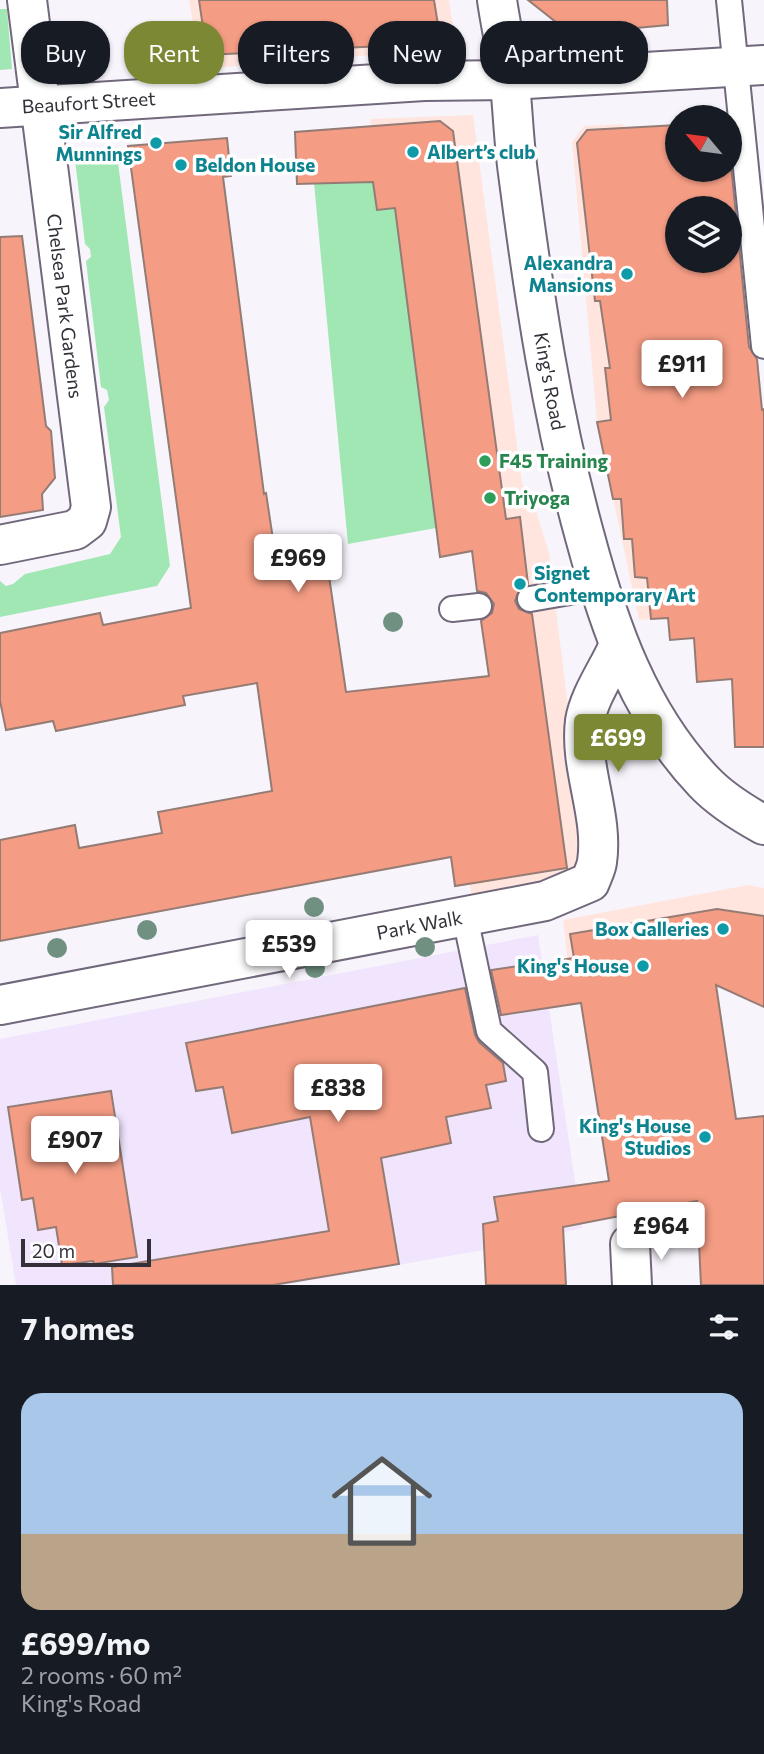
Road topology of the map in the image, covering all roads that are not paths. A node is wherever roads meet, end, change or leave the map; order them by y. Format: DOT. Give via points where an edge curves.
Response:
graph roads {
  1 [pos="27,0"];
  2 [pos="497,0"];
  3 [pos="729,0"];
  4 [pos="500,21"];
  5 [pos="750,66"];
  6 [pos="648,72"];
  7 [pos="480,80"];
  8 [pos="510,84"];
  9 [pos="40,105"];
  10 [pos="0,108"];
  11 [pos="764,346"];
  12 [pos="0,545"];
  13 [pos="599,587"];
  14 [pos="530,599"];
  15 [pos="479,606"];
  16 [pos="452,609"];
  17 [pos="618,647"];
  18 [pos="764,825"];
  19 [pos="465,916"];
  20 [pos="0,1005"];
  21 [pos="541,1129"];
  22 [pos="630,1244"];
  23 [pos="632,1285"];
  1 -- 9 [label="street, Chelsea Park Gardens"];
  2 -- 4 [label="street, King's Road"];
  3 -- 5 [label="lane"];
  5 -- 6 [label="street, Beaufort Street"];
  5 -- 11 [label="lane"];
  7 -- 9 [label="street, Beaufort Street"];
  8 -- 13 [label="street, King's Road" via="544,355 573,494"];
  9 -- 10 [label="street, Beaufort Street"];
  9 -- 12 [label="street, Chelsea Park Gardens" via="91,507 87,521 75,530"];
  13 -- 14 [label="lane"];
  13 -- 17 [label="street, King's Road"];
  15 -- 16 [label="lane"];
  17 -- 18 [label="street, King's Road" via="677,750 706,784"];
  17 -- 19 [label="street, Park Walk" via="586,720 585,755 598,836 597,864 590,882 545,901"];
  19 -- 20 [label="street, Park Walk"];
  19 -- 21 [label="lane" via="489,1031 535,1072"];
  22 -- 23 [label="street"];
}
